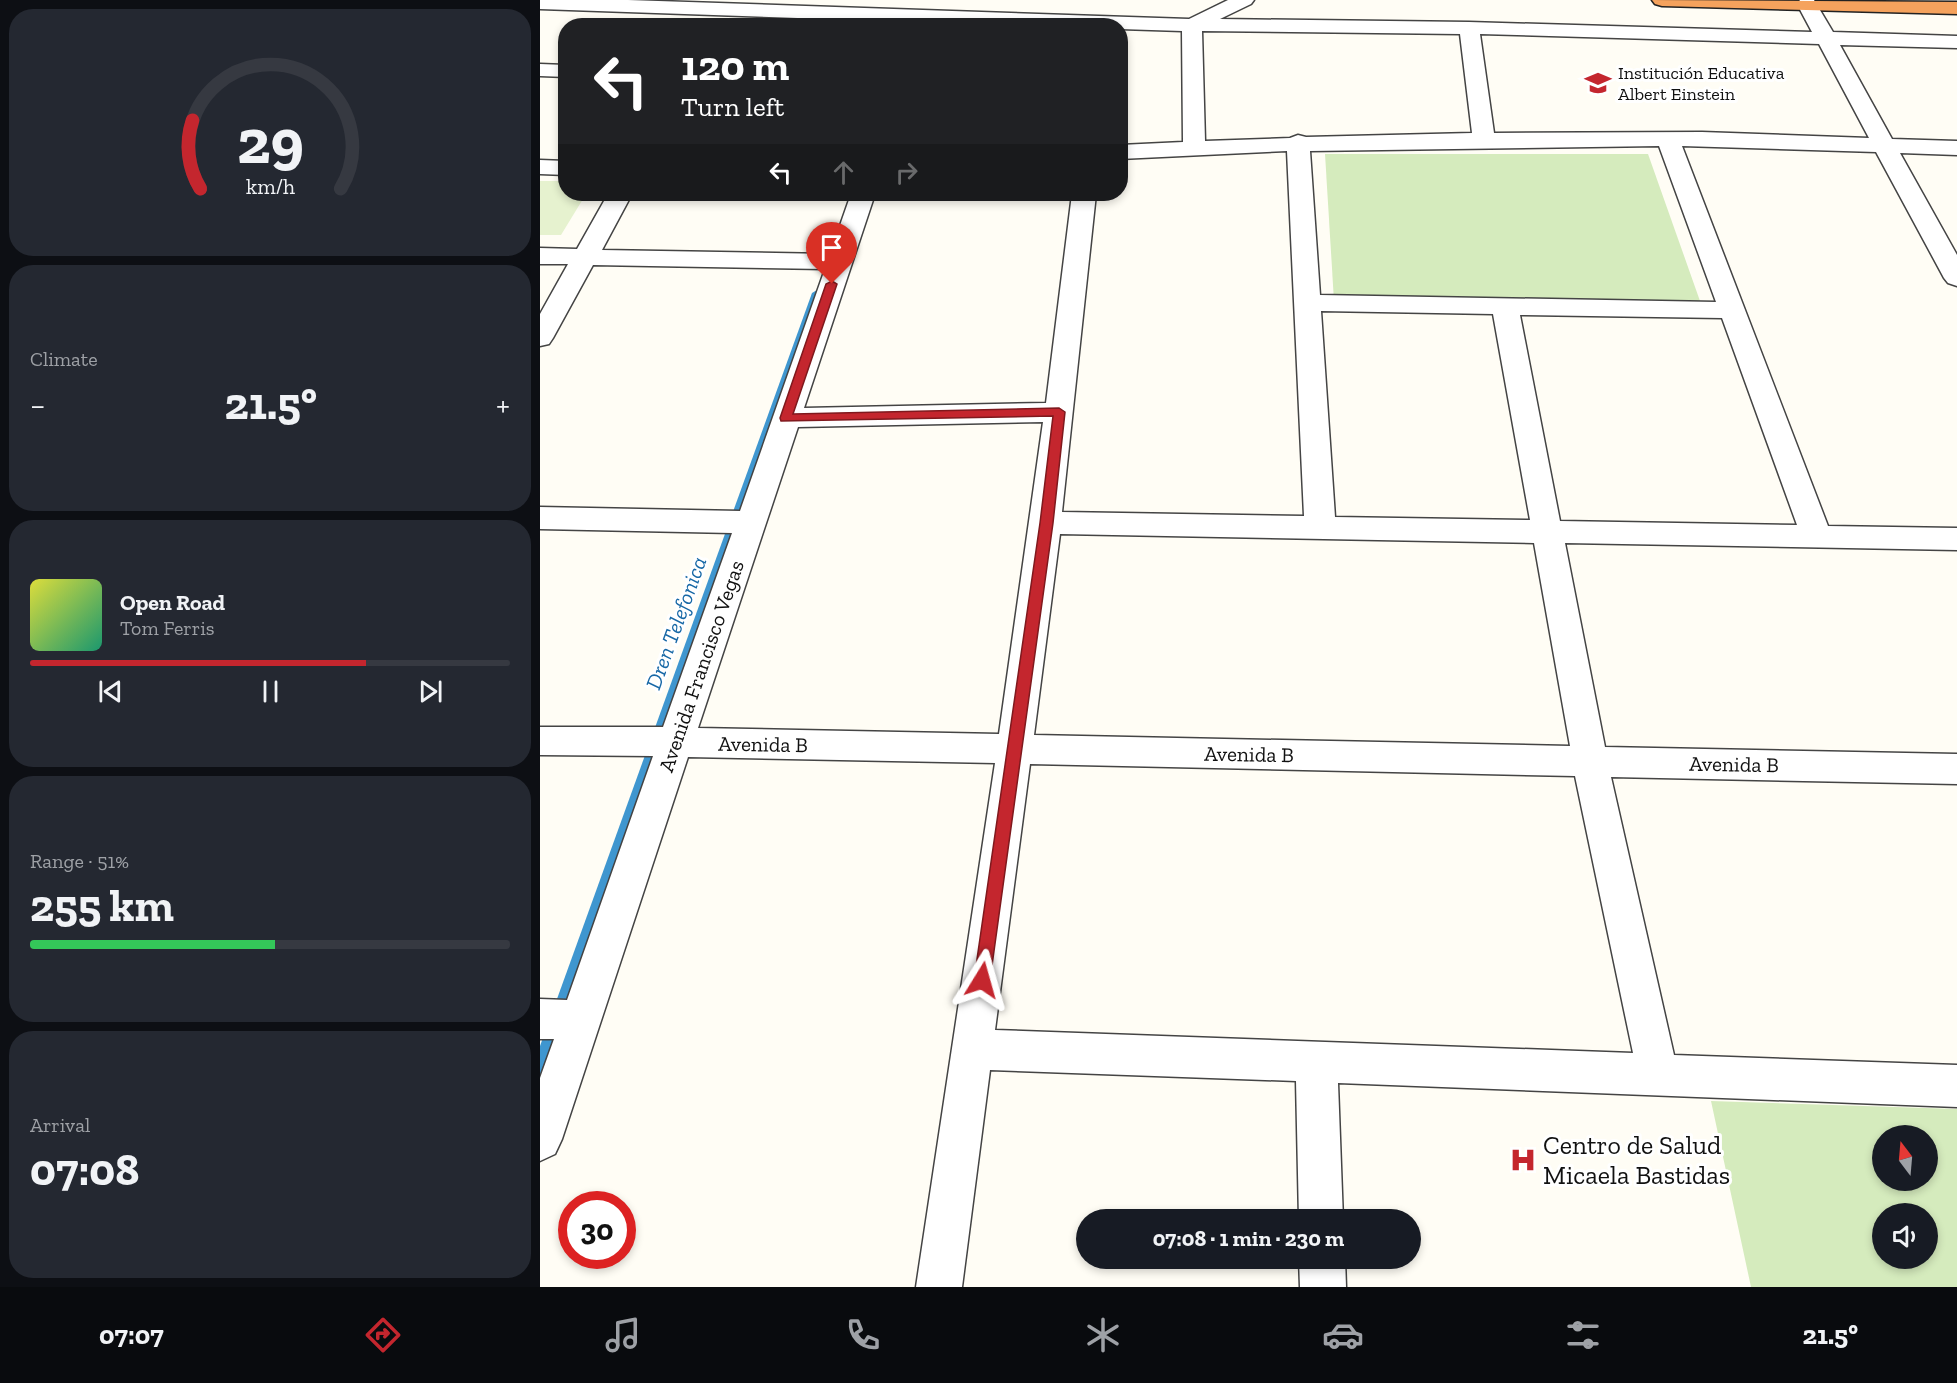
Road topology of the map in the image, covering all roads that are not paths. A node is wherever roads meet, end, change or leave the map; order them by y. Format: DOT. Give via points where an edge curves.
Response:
graph roads {
  1 [pos="990,0"];
  2 [pos="1244,0"];
  3 [pos="1662,0"];
  4 [pos="1680,0"];
  5 [pos="540,3"];
  6 [pos="1807,4"];
  7 [pos="1957,8"];
  8 [pos="717,11"];
  9 [pos="861,18"];
  10 [pos="1032,18"];
  11 [pos="1128,23"];
  12 [pos="1192,25"];
  13 [pos="1469,28"];
  14 [pos="1825,38"];
  15 [pos="1957,42"];
  16 [pos="540,70"];
  17 [pos="558,71"];
  18 [pos="1668,139"];
  19 [pos="1484,140"];
  20 [pos="1298,142"];
  21 [pos="1885,146"];
  22 [pos="1194,148"];
  23 [pos="1957,148"];
  24 [pos="1128,152"];
  25 [pos="540,168"];
  26 [pos="558,168"];
  27 [pos="616,201"];
  28 [pos="861,201"];
  29 [pos="1083,201"];
  30 [pos="540,256"];
  31 [pos="587,256"];
  32 [pos="839,262"];
  33 [pos="1957,278"];
  34 [pos="1307,303"];
  35 [pos="1505,306"];
  36 [pos="1732,310"];
  37 [pos="540,338"];
  38 [pos="1059,412"];
  39 [pos="785,418"];
  40 [pos="540,518"];
  41 [pos="750,522"];
  42 [pos="1046,523"];
  43 [pos="1320,528"];
  44 [pos="1546,532"];
  45 [pos="1817,537"];
  46 [pos="1957,539"];
  47 [pos="540,741"];
  48 [pos="674,742"];
  49 [pos="1013,749"];
  50 [pos="1590,761"];
  51 [pos="1957,769"];
  52 [pos="540,1019"];
  53 [pos="582,1020"];
  54 [pos="973,1049"];
  55 [pos="1316,1062"];
  56 [pos="1658,1075"];
  57 [pos="1957,1086"];
  58 [pos="540,1139"];
  59 [pos="1321,1209"];
  60 [pos="1322,1269"];
  61 [pos="939,1287"];
  62 [pos="1323,1287"];
  1 -- 10 [label="street"];
  2 -- 12 [label="street"];
  3 -- 4 [label="highway"];
  4 -- 6 [label="highway"];
  5 -- 8 [label="street"];
  6 -- 7 [label="highway"];
  6 -- 14 [label="street"];
  8 -- 9 [label="street"];
  11 -- 12 [label="street"];
  12 -- 13 [label="street"];
  12 -- 22 [label="street"];
  13 -- 14 [label="street"];
  13 -- 19 [label="street"];
  14 -- 15 [label="street"];
  14 -- 21 [label="street"];
  16 -- 17 [label="street"];
  18 -- 19 [label="street"];
  18 -- 21 [label="street"];
  18 -- 36 [label="street"];
  19 -- 20 [label="street"];
  20 -- 22 [label="street"];
  20 -- 34 [label="street"];
  21 -- 23 [label="street"];
  21 -- 33 [label="street"];
  22 -- 24 [label="street"];
  25 -- 26 [label="street"];
  27 -- 31 [label="street"];
  28 -- 32 [label="street, Avenida Francisco Vegas"];
  29 -- 38 [label="street"];
  30 -- 31 [label="street"];
  31 -- 32 [label="street"];
  31 -- 37 [label="street"];
  32 -- 39 [label="street, Avenida Francisco Vegas"];
  34 -- 35 [label="street"];
  34 -- 43 [label="street"];
  35 -- 36 [label="street"];
  35 -- 44 [label="street"];
  36 -- 45 [label="street"];
  38 -- 39 [label="street"];
  38 -- 42 [label="street"];
  39 -- 41 [label="street, Avenida Francisco Vegas"];
  40 -- 41 [label="street"];
  41 -- 48 [label="street, Avenida Francisco Vegas"];
  42 -- 43 [label="street"];
  42 -- 49 [label="street"];
  43 -- 44 [label="street"];
  44 -- 45 [label="street"];
  44 -- 50 [label="street"];
  45 -- 46 [label="street"];
  47 -- 48 [label="street, Avenida B"];
  48 -- 49 [label="street, Avenida B"];
  48 -- 53 [label="street, Avenida Francisco Vegas"];
  49 -- 50 [label="street, Avenida B"];
  49 -- 54 [label="street"];
  50 -- 51 [label="street, Avenida B"];
  50 -- 56 [label="street"];
  52 -- 53 [label="street"];
  53 -- 58 [label="street, Avenida Francisco Vegas"];
  54 -- 55 [label="street"];
  54 -- 61 [label="street"];
  55 -- 56 [label="street"];
  55 -- 59 [label="street"];
  56 -- 57 [label="street"];
  60 -- 62 [label="street"];
}
